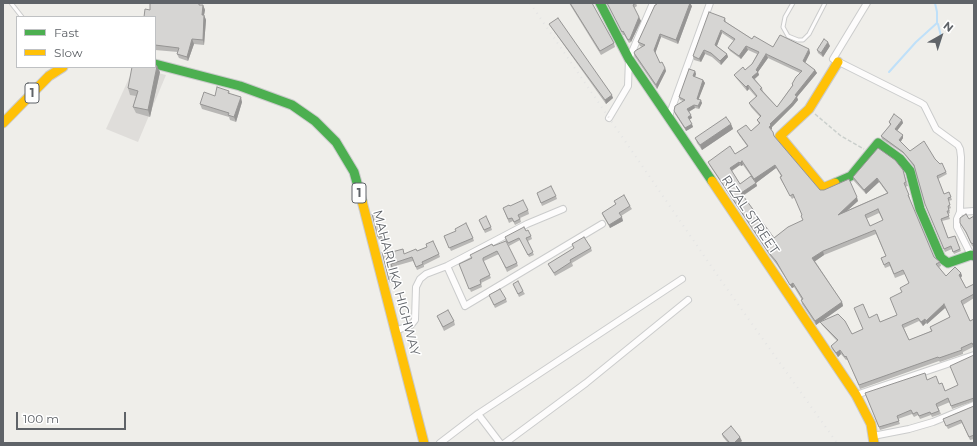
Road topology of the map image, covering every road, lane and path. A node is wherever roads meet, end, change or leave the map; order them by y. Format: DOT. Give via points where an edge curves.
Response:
graph roads {
  1 [pos="11,3"];
  2 [pos="600,3"];
  3 [pos="653,3"];
  4 [pos="710,3"];
  5 [pos="793,3"];
  6 [pos="825,3"];
  7 [pos="867,3"];
  8 [pos="21,16"];
  9 [pos="629,60"];
  10 [pos="838,62"];
  11 [pos="156,64"];
  12 [pos="61,68"];
  13 [pos="809,109"];
  14 [pos="669,116"];
  15 [pos="609,118"];
  16 [pos="3,123"];
  17 [pos="871,153"];
  18 [pos="563,208"];
  19 [pos="974,211"];
  20 [pos="960,212"];
  21 [pos="602,224"];
  22 [pos="972,255"];
  23 [pos="447,266"];
  24 [pos="682,279"];
  25 [pos="688,300"];
  26 [pos="395,331"];
  27 [pos="974,356"];
  28 [pos="856,395"];
  29 [pos="974,405"];
  30 [pos="478,414"];
  31 [pos="874,440"];
  32 [pos="424,443"];
  33 [pos="440,443"];
  34 [pos="500,443"];
  35 [pos="505,443"];
  1 -- 8 [label="lane"];
  2 -- 9 [label="main road, RIZAL STREET"];
  3 -- 9 [label="street"];
  4 -- 14 [label="street"];
  5 -- 6 [label="lane" via="783,27 788,36 802,40 809,34"];
  7 -- 10 [label="street" via="833,59"];
  9 -- 14 [label="main road, RIZAL STREET"];
  9 -- 15 [label="street" via="628,86"];
  10 -- 13 [label="main road"];
  10 -- 20 [label="street" via="924,105 936,129 958,144 961,157"];
  11 -- 26 [label="main road, MAHARLIKA HIGHWAY / 1" via="240,86 292,105 315,121 336,142 354,172"];
  12 -- 16 [label="main road, 1" via="49,76"];
  13 -- 17 [label="path" via="841,136"];
  13 -- 17 [label="main road" via="780,136 822,188 851,176"];
  14 -- 28 [label="main road, RIZAL STREET"];
  17 -- 22 [label="main road" via="878,143 900,159 910,171 920,210 941,258 948,263"];
  18 -- 23 [label="street" via="526,224"];
  19 -- 20 [label="street"];
  20 -- 22 [label="street" via="957,227"];
  21 -- 23 [label="street" via="465,306"];
  23 -- 26 [label="street" via="420,279 416,287 415,320"];
  24 -- 30 [label="street"];
  25 -- 35 [label="street" via="586,383"];
  26 -- 32 [label="main road, MAHARLIKA HIGHWAY / 1"];
  27 -- 28 [label="street"];
  28 -- 31 [label="main road, RIZAL STREET" via="871,424"];
  29 -- 31 [label="street" via="933,422"];
  30 -- 33 [label="street"];
  30 -- 34 [label="street"];
}
